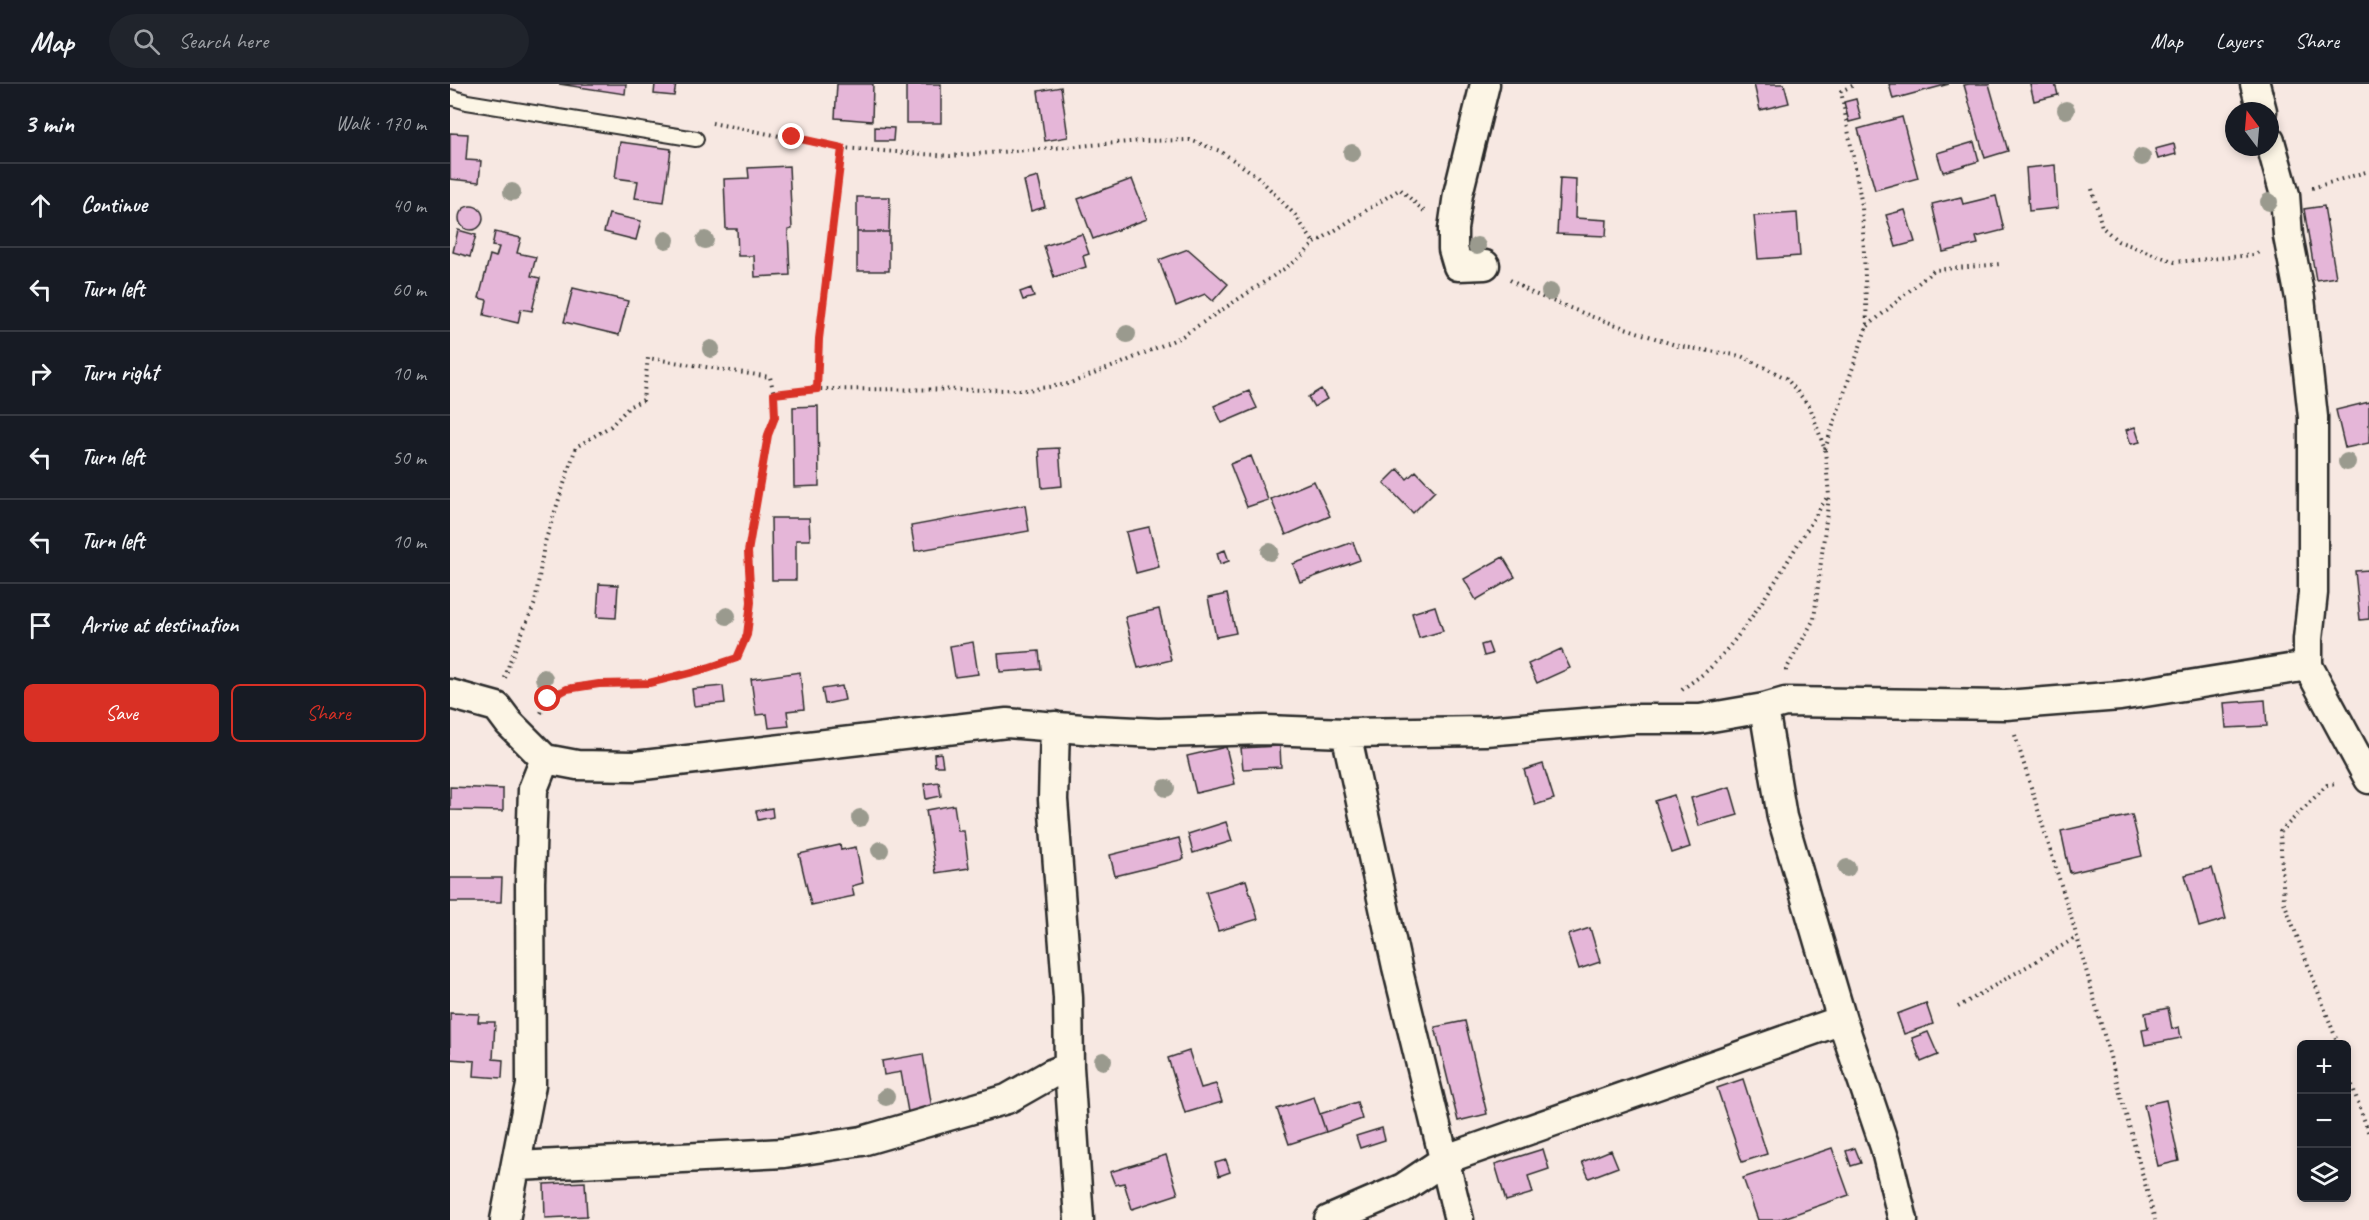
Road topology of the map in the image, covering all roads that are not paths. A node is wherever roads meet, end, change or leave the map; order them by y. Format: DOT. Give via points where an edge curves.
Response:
graph roads {
  1 [pos="1485,84"];
  2 [pos="2255,84"];
  3 [pos="450,97"];
  4 [pos="2260,102"];
  5 [pos="696,139"];
  6 [pos="2274,156"];
  7 [pos="1485,265"];
  8 [pos="2308,666"];
  9 [pos="450,694"];
  10 [pos="1774,705"];
  11 [pos="1055,726"];
  12 [pos="1346,733"];
  13 [pos="536,751"];
  14 [pos="2358,781"];
  15 [pos="1842,1020"];
  16 [pos="1069,1067"];
  17 [pos="1446,1159"];
  18 [pos="517,1166"];
  19 [pos="505,1220"];
  20 [pos="1079,1220"];
  21 [pos="1329,1220"];
  22 [pos="1459,1220"];
  23 [pos="1903,1220"];
  1 -- 7 [label="street" via="1453,229 1458,266"];
  2 -- 4 [label="street"];
  3 -- 5 [label="lane"];
  6 -- 8 [label="street" via="2285,195 2313,417 2313,593"];
  8 -- 10 [label="street" via="2120,696 2006,705"];
  8 -- 14 [label="street"];
  9 -- 13 [label="street" via="497,707"];
  10 -- 12 [label="street" via="1700,719 1633,719 1485,731"];
  10 -- 15 [label="street" via="1782,817"];
  11 -- 12 [label="street" via="1158,733"];
  11 -- 13 [label="street" via="1007,723 635,766 577,765"];
  11 -- 16 [label="street" via="1053,800 1068,998"];
  12 -- 17 [label="street" via="1396,967"];
  13 -- 18 [label="street" via="530,882 531,1085"];
  15 -- 17 [label="street"];
  15 -- 23 [label="street" via="1885,1147"];
  16 -- 18 [label="street" via="1006,1099 861,1140 784,1153"];
  16 -- 20 [label="street"];
  17 -- 21 [label="street" via="1403,1188"];
  17 -- 22 [label="street"];
  18 -- 19 [label="street"];
}
